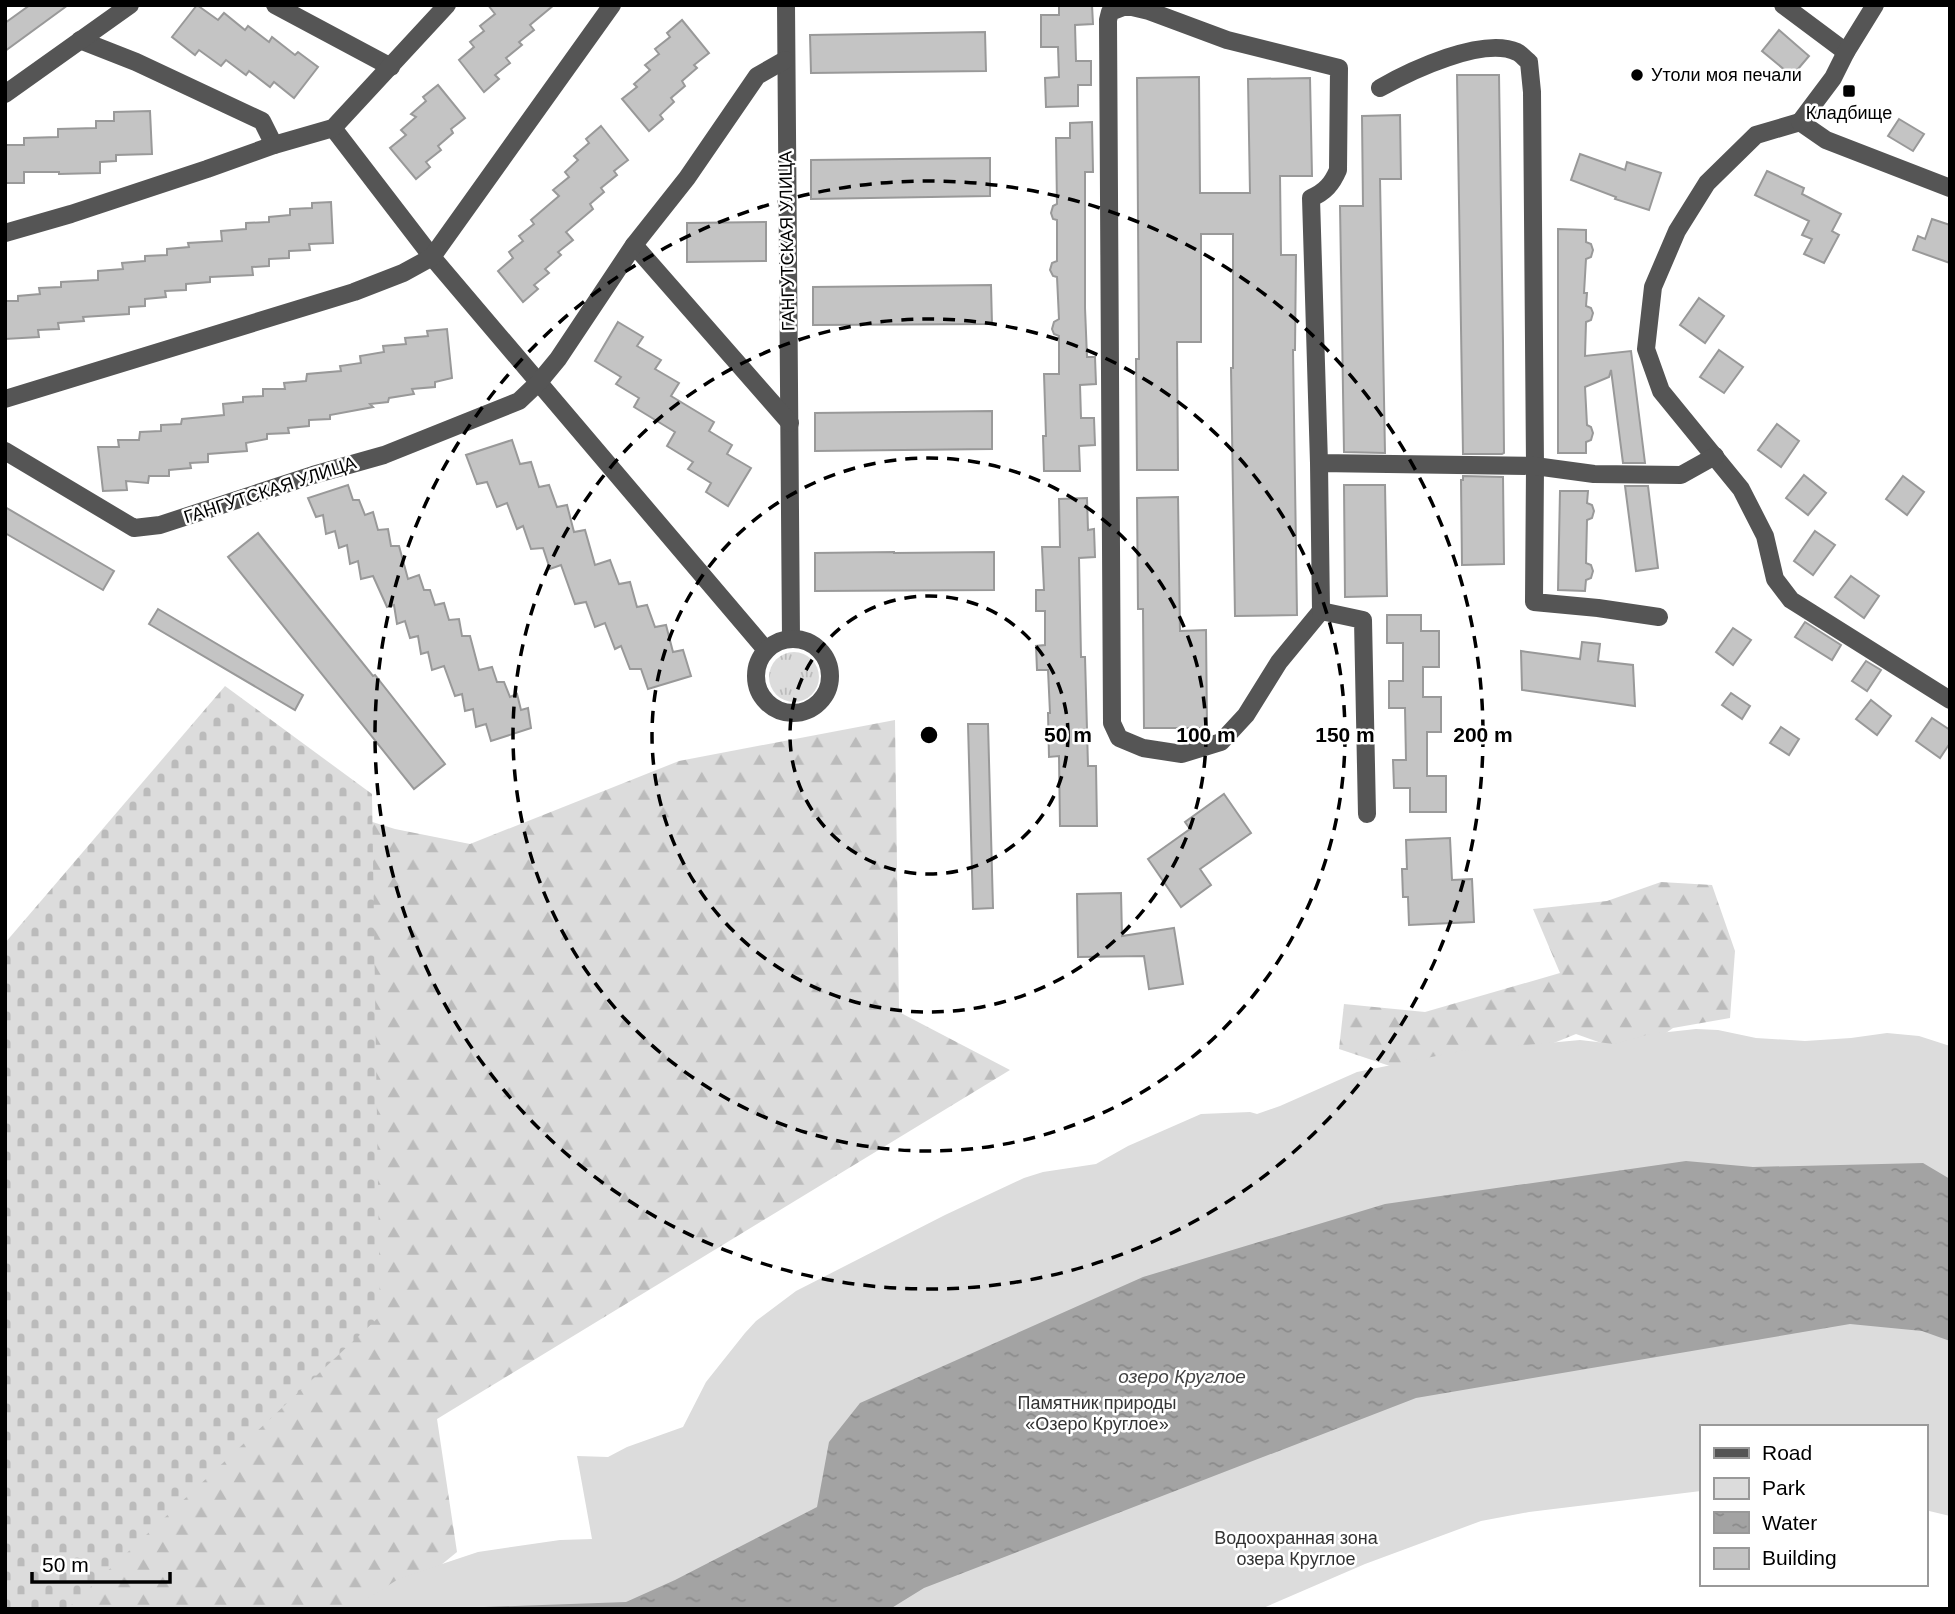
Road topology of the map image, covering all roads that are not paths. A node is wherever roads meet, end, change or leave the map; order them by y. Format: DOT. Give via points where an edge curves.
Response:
graph roads {
  1 [pos="130,5"];
  2 [pos="275,5"];
  3 [pos="447,5"];
  4 [pos="612,5"];
  5 [pos="786,5"];
  6 [pos="1783,5"];
  7 [pos="1875,5"];
  8 [pos="80,40"];
  9 [pos="1846,52"];
  10 [pos="785,60"];
  11 [pos="391,66"];
  12 [pos="1380,88"];
  13 [pos="5,94"];
  14 [pos="1800,122"];
  15 [pos="333,128"];
  16 [pos="274,145"];
  17 [pos="1950,188"];
  18 [pos="5,233"];
  19 [pos="634,245"];
  20 [pos="432,257"];
  21 [pos="539,382"];
  22 [pos="5,399"];
  23 [pos="790,423"];
  24 [pos="5,451"];
  25 [pos="1715,456"];
  26 [pos="1319,463"];
  27 [pos="1535,466"];
  28 [pos="1321,611"];
  29 [pos="1658,617"];
  30 [pos="791,639"];
  31 [pos="766,650"];
  32 [pos="1950,700"];
  33 [pos="1367,814"];
  1 -- 8 [label="street"];
  2 -- 11 [label="street"];
  3 -- 11 [label="street"];
  4 -- 20 [label="street"];
  5 -- 10 [label="street, ГАНГУТСКАЯ УЛИЦА"];
  6 -- 9 [label="street"];
  7 -- 9 [label="street"];
  8 -- 13 [label="street"];
  8 -- 16 [label="street" via="262,121"];
  9 -- 14 [label="street"];
  10 -- 19 [label="street, ГАНГУТСКАЯ УЛИЦА" via="757,76"];
  10 -- 23 [label="street, ГАНГУТСКАЯ УЛИЦА"];
  11 -- 15 [label="street"];
  12 -- 27 [label="street" via="1468,50 1504,49 1518,52 1529,62"];
  14 -- 17 [label="street" via="1826,141"];
  14 -- 25 [label="street" via="1756,135 1707,183 1676,231 1653,287 1646,349 1661,391"];
  15 -- 16 [label="street"];
  15 -- 20 [label="street"];
  16 -- 18 [label="street"];
  19 -- 21 [label="street, ГАНГУТСКАЯ УЛИЦА"];
  19 -- 23 [label="street"];
  20 -- 21 [label="street"];
  20 -- 22 [label="street" via="354,292"];
  21 -- 24 [label="street, ГАНГУТСКАЯ УЛИЦА" via="519,401 384,454 160,525 134,528"];
  21 -- 31 [label="street"];
  23 -- 30 [label="street, ГАНГУТСКАЯ УЛИЦА"];
  25 -- 27 [label="street" via="1681,475 1594,474"];
  25 -- 32 [label="street" via="1741,489 1765,536 1775,579 1791,600"];
  26 -- 27 [label="street"];
  26 -- 28 [label="street"];
  26 -- 28 [label="street" via="1311,198 1333,183 1338,170 1339,68 1227,40 1140,9 1123,7 1111,12 1112,723 1119,738 1143,748 1182,754 1221,742"];
  27 -- 29 [label="street" via="1534,602"];
  28 -- 33 [label="street" via="1363,620"];
  30 -- 31 [label="street"];
  30 -- 31 [label="street" via="812,644 821,652 830,674 823,697 803,712 779,711 761,695 756,671"];
}
